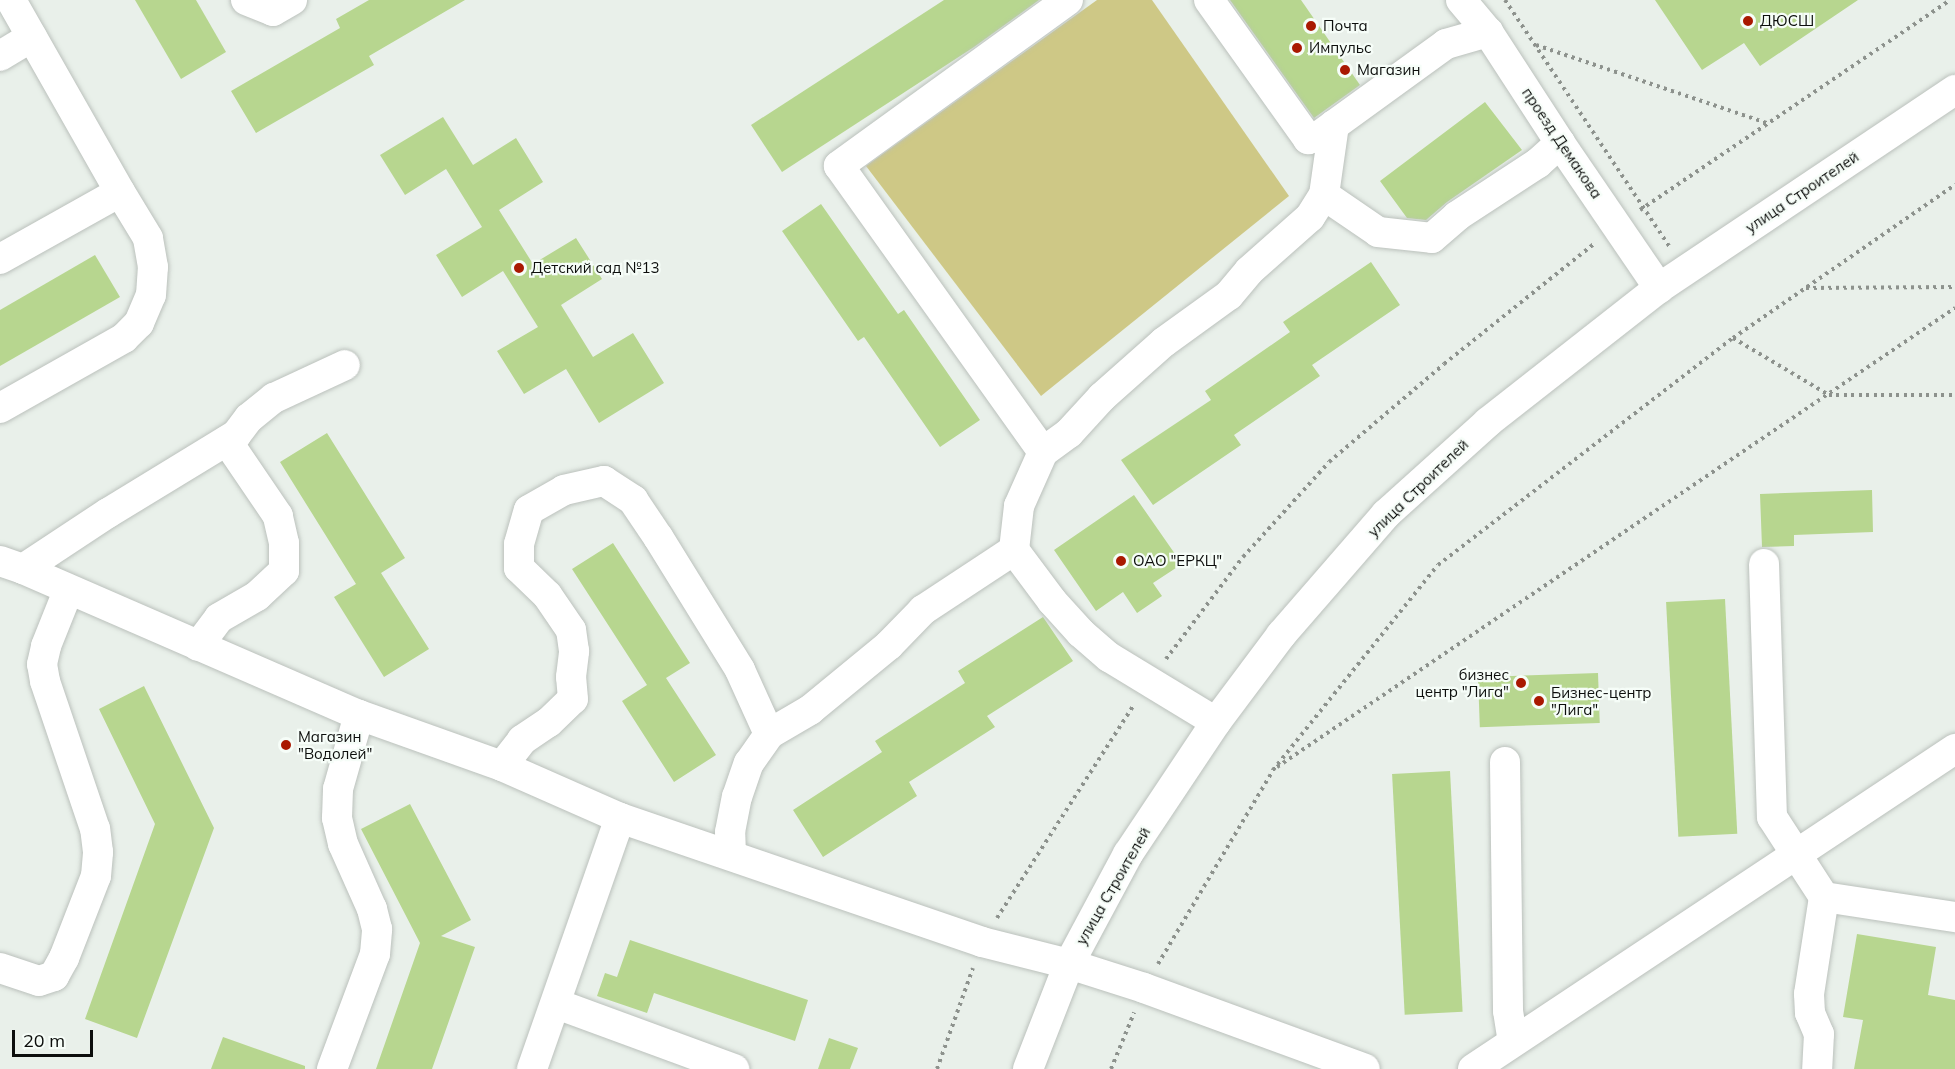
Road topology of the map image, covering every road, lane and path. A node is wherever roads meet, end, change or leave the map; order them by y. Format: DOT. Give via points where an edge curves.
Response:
graph roads {
  1 [pos="11,0"];
  2 [pos="246,0"];
  3 [pos="292,0"];
  4 [pos="1068,0"];
  5 [pos="1209,0"];
  6 [pos="1461,0"];
  7 [pos="1504,0"];
  8 [pos="1488,32"];
  9 [pos="32,37"];
  10 [pos="1534,44"];
  11 [pos="0,56"];
  12 [pos="1955,90"];
  13 [pos="1768,123"];
  14 [pos="1334,125"];
  15 [pos="1560,143"];
  16 [pos="1955,185"];
  17 [pos="120,192"];
  18 [pos="1324,195"];
  19 [pos="1674,254"];
  20 [pos="0,259"];
  21 [pos="1955,287"];
  22 [pos="1659,288"];
  23 [pos="1806,288"];
  24 [pos="1955,308"];
  25 [pos="1733,338"];
  26 [pos="345,365"];
  27 [pos="1829,394"];
  28 [pos="1955,395"];
  29 [pos="0,408"];
  30 [pos="227,441"];
  31 [pos="1043,452"];
  32 [pos="1014,550"];
  33 [pos="1764,564"];
  34 [pos="12,565"];
  35 [pos="68,591"];
  36 [pos="198,646"];
  37 [pos="359,715"];
  38 [pos="1216,722"];
  39 [pos="769,734"];
  40 [pos="1955,749"];
  41 [pos="1505,762"];
  42 [pos="502,766"];
  43 [pos="1273,770"];
  44 [pos="620,818"];
  45 [pos="731,855"];
  46 [pos="1796,857"];
  47 [pos="1824,897"];
  48 [pos="1955,916"];
  49 [pos="1069,964"];
  50 [pos="0,968"];
  51 [pos="1144,988"];
  52 [pos="556,1004"];
  53 [pos="1513,1041"];
  54 [pos="332,1069"];
  55 [pos="532,1069"];
  56 [pos="734,1069"];
  57 [pos="1028,1069"];
  58 [pos="1111,1069"];
  59 [pos="1365,1069"];
  60 [pos="1473,1069"];
  61 [pos="1817,1069"];
  1 -- 9 [label="street"];
  2 -- 3 [label="street" via="273,11"];
  4 -- 31 [label="street" via="839,166"];
  5 -- 14 [label="street" via="1308,140"];
  6 -- 8 [label="street, проезд Демакова"];
  7 -- 10 [label="path"];
  8 -- 14 [label="street" via="1446,44"];
  8 -- 15 [label="street, проезд Демакова"];
  9 -- 11 [label="street"];
  9 -- 17 [label="street"];
  10 -- 13 [label="path"];
  10 -- 19 [label="path"];
  12 -- 22 [label="street, улица Строителей"];
  14 -- 18 [label="street"];
  15 -- 18 [label="street" via="1432,238 1378,232"];
  15 -- 22 [label="street, проезд Демакова"];
  16 -- 23 [label="path"];
  17 -- 20 [label="street"];
  17 -- 29 [label="street" via="148,238 153,267 151,295 139,323 124,338"];
  18 -- 31 [label="street" via="1310,217 1229,295 1164,342 1102,397 1069,433"];
  21 -- 23 [label="path"];
  22 -- 38 [label="street, улица Строителей" via="1488,422 1386,514 1281,635"];
  23 -- 25 [label="path"];
  24 -- 27 [label="path"];
  25 -- 27 [label="path"];
  25 -- 43 [label="path" via="1438,565"];
  26 -- 30 [label="street" via="274,398"];
  27 -- 28 [label="path"];
  27 -- 43 [label="path"];
  30 -- 34 [label="street"];
  30 -- 36 [label="street" via="278,516 284,543 284,571 257,596 219,618"];
  31 -- 32 [label="street" via="1019,506"];
  32 -- 38 [label="street" via="1052,601 1109,657"];
  32 -- 39 [label="street" via="923,610 888,645 810,710"];
  33 -- 46 [label="street" via="1772,817"];
  34 -- 35 [label="street"];
  35 -- 36 [label="street"];
  35 -- 50 [label="street" via="45,646 42,664 95,829 96,876 54,976 39,981"];
  36 -- 37 [label="street"];
  37 -- 42 [label="street"];
  37 -- 54 [label="street" via="338,789 337,818 343,844 372,909 375,954"];
  38 -- 49 [label="street, улица Строителей" via="1128,854"];
  39 -- 42 [label="street" via="740,670 658,537 633,500 604,481 564,490 529,510 519,544 519,568 547,595 571,630 573,699 522,740"];
  39 -- 45 [label="street" via="748,763 737,797 730,832"];
  40 -- 46 [label="street"];
  41 -- 53 [label="street" via="1508,1011"];
  42 -- 44 [label="street"];
  43 -- 51 [label="path"];
  44 -- 45 [label="street"];
  44 -- 52 [label="street"];
  45 -- 49 [label="street" via="982,942"];
  46 -- 47 [label="street"];
  46 -- 53 [label="street"];
  47 -- 48 [label="street"];
  47 -- 61 [label="street" via="1809,994 1810,1013 1819,1034"];
  49 -- 51 [label="street"];
  49 -- 57 [label="street, улица Строителей"];
  51 -- 58 [label="path"];
  51 -- 59 [label="street"];
  52 -- 55 [label="street"];
  52 -- 56 [label="street"];
  53 -- 60 [label="street"];
}
